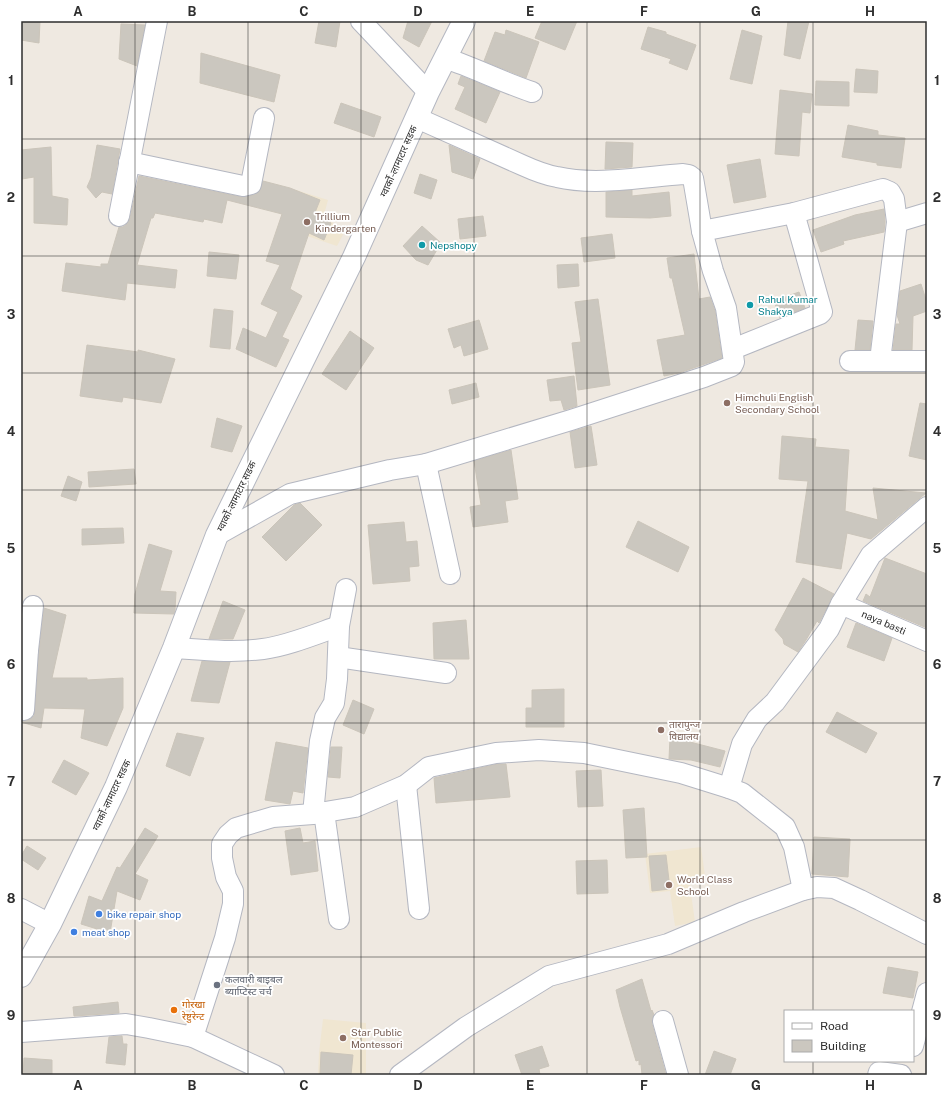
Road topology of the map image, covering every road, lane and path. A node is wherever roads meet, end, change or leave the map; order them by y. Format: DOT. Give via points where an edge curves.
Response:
graph roads {
  1 [pos="157,21"];
  2 [pos="361,21"];
  3 [pos="464,21"];
  4 [pos="445,58"];
  5 [pos="428,92"];
  6 [pos="532,92"];
  7 [pos="264,118"];
  8 [pos="417,118"];
  9 [pos="129,162"];
  10 [pos="794,213"];
  11 [pos="927,213"];
  12 [pos="119,216"];
  13 [pos="897,222"];
  14 [pos="702,231"];
  15 [pos="733,349"];
  16 [pos="880,360"];
  17 [pos="850,361"];
  18 [pos="927,361"];
  19 [pos="426,464"];
  20 [pos="927,506"];
  21 [pos="217,535"];
  22 [pos="450,574"];
  23 [pos="346,590"];
  24 [pos="841,604"];
  25 [pos="33,606"];
  26 [pos="339,626"];
  27 [pos="927,640"];
  28 [pos="174,648"];
  29 [pos="25,650"];
  30 [pos="338,657"];
  31 [pos="446,673"];
  32 [pos="24,710"];
  33 [pos="406,785"];
  34 [pos="729,788"];
  35 [pos="319,813"];
  36 [pos="803,890"];
  37 [pos="21,909"];
  38 [pos="418,909"];
  39 [pos="339,920"];
  40 [pos="50,924"];
  41 [pos="927,934"];
  42 [pos="21,976"];
  43 [pos="927,993"];
  44 [pos="663,1021"];
  45 [pos="21,1032"];
  46 [pos="193,1037"];
  47 [pos="914,1042"];
  48 [pos="909,1062"];
  49 [pos="274,1075"];
  50 [pos="400,1075"];
  51 [pos="678,1075"];
  52 [pos="878,1075"];
  53 [pos="901,1075"];
  54 [pos="905,1075"];
  1 -- 9 [label="street"];
  2 -- 5 [label="street"];
  3 -- 4 [label="main road, ग्वार्को-लामाटार सडक"];
  4 -- 5 [label="main road, ग्वार्को-लामाटार सडक"];
  4 -- 6 [label="street"];
  5 -- 8 [label="main road, ग्वार्को-लामाटार सडक"];
  7 -- 9 [label="street" via="251,184 247,186"];
  8 -- 14 [label="street" via="522,165 558,178 594,182 689,175 694,182"];
  8 -- 21 [label="main road, ग्वार्को-लामाटार सडक" via="354,257"];
  9 -- 12 [label="street"];
  10 -- 13 [label="street" via="883,189 890,192 894,199"];
  10 -- 14 [label="street"];
  10 -- 15 [label="street" via="822,312"];
  11 -- 13 [label="street"];
  13 -- 16 [label="street"];
  14 -- 15 [label="street" via="726,308"];
  15 -- 19 [label="street" via="732,366 704,377"];
  16 -- 17 [label="street"];
  16 -- 18 [label="street"];
  19 -- 21 [label="street" via="290,494"];
  19 -- 22 [label="street"];
  20 -- 24 [label="street" via="871,555"];
  21 -- 28 [label="main road, ग्वार्को-लामाटार सडक"];
  23 -- 26 [label="street"];
  24 -- 27 [label="street, naya basti"];
  24 -- 34 [label="street" via="828,629 775,702 757,720 742,744"];
  25 -- 29 [label="street"];
  26 -- 28 [label="street" via="264,649 235,652"];
  26 -- 30 [label="street"];
  28 -- 40 [label="main road, ग्वार्को-लामाटार सडक" via="116,786"];
  29 -- 32 [label="street"];
  30 -- 31 [label="street"];
  30 -- 35 [label="street" via="334,703 325,718 320,741"];
  33 -- 34 [label="street" via="429,767 496,753 539,750 584,753 681,772"];
  33 -- 35 [label="street" via="355,807"];
  33 -- 38 [label="street"];
  34 -- 36 [label="street" via="742,794 785,827 794,847"];
  35 -- 39 [label="street"];
  35 -- 46 [label="street" via="273,817 236,828 222,844 223,864 234,904"];
  36 -- 41 [label="street" via="817,887 834,888"];
  36 -- 50 [label="street" via="668,944 549,976 466,1027"];
  37 -- 40 [label="street"];
  40 -- 42 [label="main road, ग्वार्को-लामाटार सडक"];
  43 -- 47 [label="street"];
  44 -- 51 [label="street"];
  45 -- 46 [label="street" via="126,1024"];
  46 -- 49 [label="street"];
  48 -- 54 [label="street"];
  52 -- 53 [label="street" via="879,1072"];
}
